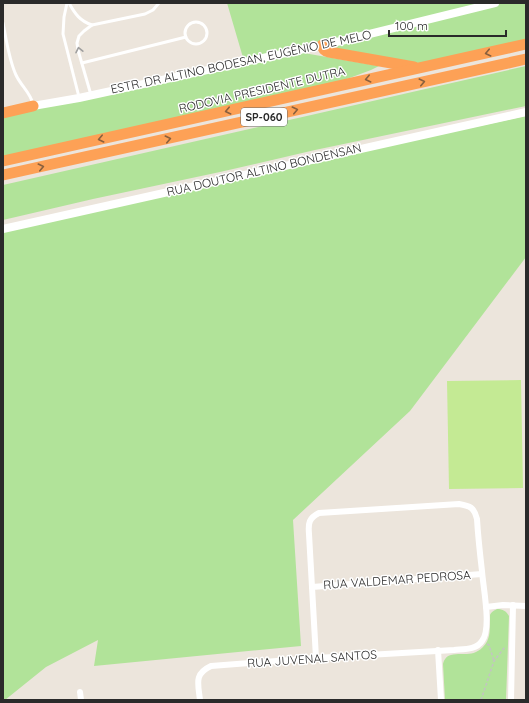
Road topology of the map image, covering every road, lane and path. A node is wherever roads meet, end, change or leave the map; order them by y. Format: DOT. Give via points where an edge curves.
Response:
graph roads {
  1 [pos="68,3"];
  2 [pos="159,3"];
  3 [pos="495,3"];
  4 [pos="3,23"];
  5 [pos="92,25"];
  6 [pos="186,37"];
  7 [pos="526,44"];
  8 [pos="322,45"];
  9 [pos="526,59"];
  10 [pos="82,63"];
  11 [pos="420,68"];
  12 [pos="91,95"];
  13 [pos="79,98"];
  14 [pos="33,106"];
  15 [pos="526,112"];
  16 [pos="3,113"];
  17 [pos="3,161"];
  18 [pos="3,175"];
  19 [pos="3,229"];
  20 [pos="482,574"];
  21 [pos="312,587"];
  22 [pos="513,605"];
  23 [pos="526,606"];
  24 [pos="486,607"];
  25 [pos="483,640"];
  26 [pos="438,650"];
  27 [pos="316,658"];
  28 [pos="80,692"];
  29 [pos="81,700"];
  30 [pos="200,700"];
  31 [pos="441,700"];
  32 [pos="481,700"];
  33 [pos="511,700"];
  1 -- 5 [label="lane" via="80,19"];
  1 -- 13 [label="lane" via="63,34"];
  2 -- 5 [label="lane" via="145,14"];
  3 -- 8 [label="street, ESTR. DR ALTINO BODESAN, EUGÊNIO DE MELO"];
  4 -- 14 [label="lane" via="16,75 31,97"];
  10 -- 5 [label="lane, one-way" via="78,50 79,36"];
  6 -- 6 [label="lane" via="192,44 202,43 206,39 207,30 195,22 187,27"];
  6 -- 10 [label="lane"];
  7 -- 11 [label="highway, RODOVIA PRESIDENTE DUTRA / SP-060, one-way"];
  8 -- 11 [label="highway" via="323,49 329,52"];
  8 -- 12 [label="street, ESTR. DR ALTINO BODESAN, EUGÊNIO DE MELO"];
  18 -- 9 [label="highway, SP-060, one-way"];
  10 -- 12 [label="lane"];
  11 -- 17 [label="highway, RODOVIA PRESIDENTE DUTRA / SP-060, one-way"];
  12 -- 13 [label="street, ESTR. DR ALTINO BODESAN, EUGÊNIO DE MELO"];
  13 -- 14 [label="street, ESTR. DR ALTINO BODESAN, EUGÊNIO DE MELO"];
  14 -- 16 [label="highway"];
  15 -- 19 [label="street, RUA DOUTOR ALTINO BONDENSAN"];
  20 -- 21 [label="street, RUA VALDEMAR PEDROSA"];
  20 -- 21 [label="street" via="477,519 468,505 320,513 313,516 308,528"];
  20 -- 24 [label="street"];
  21 -- 27 [label="street"];
  22 -- 23 [label="street"];
  22 -- 24 [label="street"];
  22 -- 33 [label="street"];
  24 -- 25 [label="street" via="486,634"];
  25 -- 26 [label="street, RUA JUVENAL SANTOS" via="473,648"];
  25 -- 32 [label="path" via="489,645 494,661"];
  26 -- 27 [label="street, RUA JUVENAL SANTOS"];
  26 -- 31 [label="street"];
  27 -- 30 [label="street, RUA JUVENAL SANTOS" via="211,666 199,674"];
  28 -- 29 [label="street"];
}
